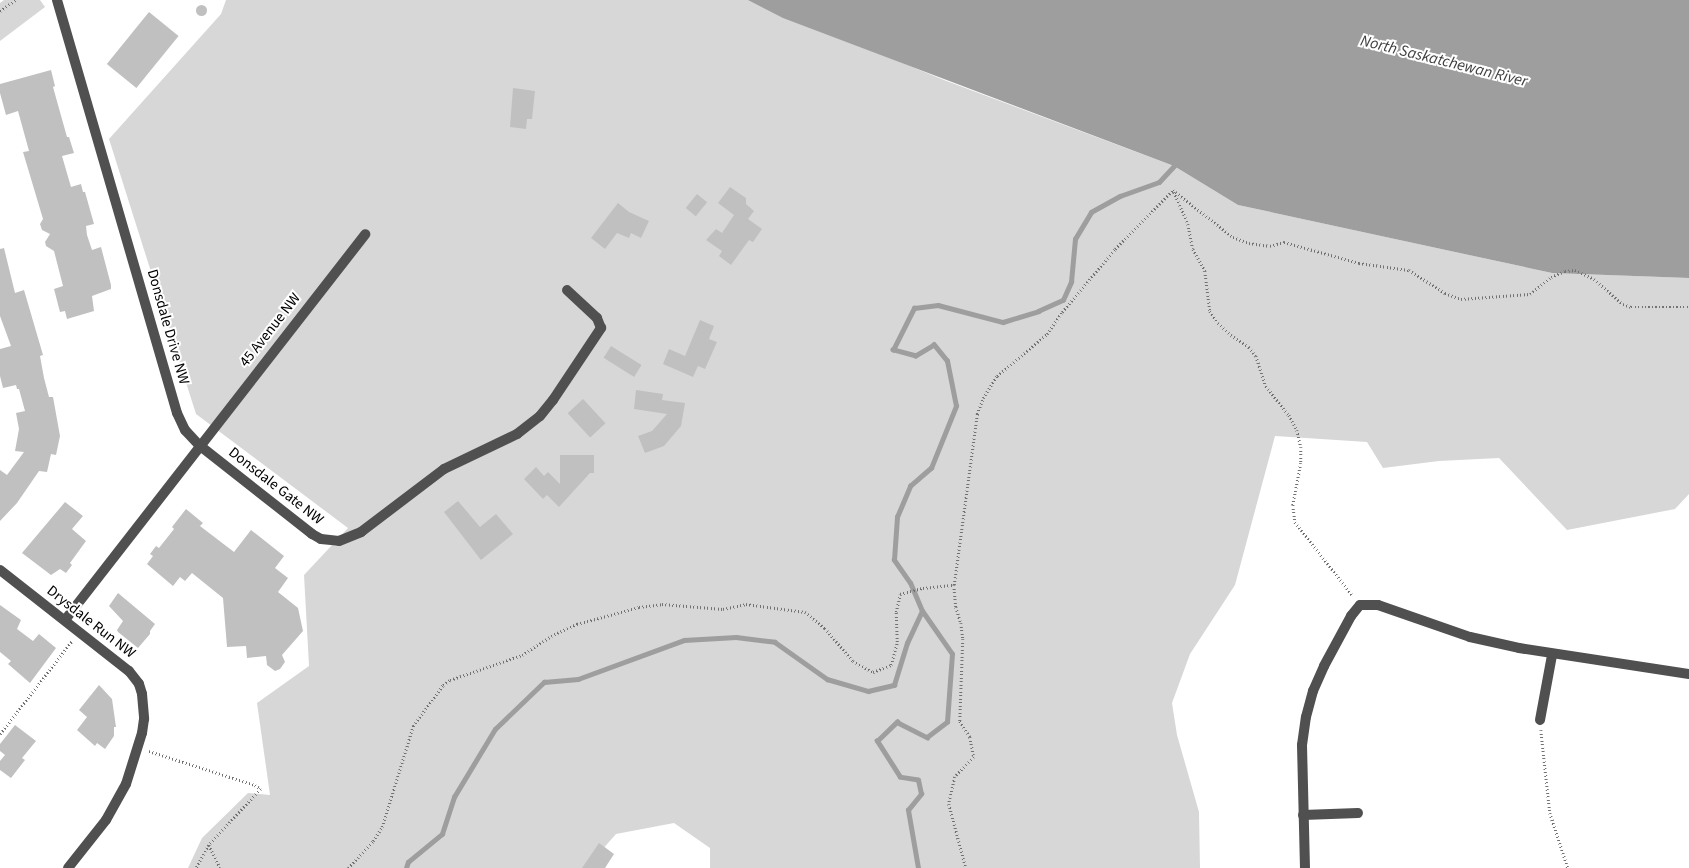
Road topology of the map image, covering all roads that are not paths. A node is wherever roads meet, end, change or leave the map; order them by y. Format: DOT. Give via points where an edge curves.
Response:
graph roads {
  1 [pos="57,0"];
  2 [pos="365,234"];
  3 [pos="567,290"];
  4 [pos="199,445"];
  5 [pos="0,570"];
  6 [pos="65,620"];
  7 [pos="1552,655"];
  8 [pos="1689,674"];
  9 [pos="1540,720"];
  10 [pos="1358,813"];
  11 [pos="1303,815"];
  12 [pos="68,868"];
  13 [pos="1305,868"];
  1 -- 4 [label="street, Donsdale Drive NW" via="177,413 185,430"];
  2 -- 4 [label="street, 45 Avenue NW"];
  3 -- 4 [label="street, Donsdale Gate NW" via="597,318 601,328 540,416 517,434 444,469 371,526 339,541 321,539 312,534"];
  4 -- 6 [label="street"];
  5 -- 6 [label="street, Drysdale Run NW"];
  6 -- 12 [label="street, Drysdale Run NW" via="129,671 139,684 144,712 139,748 118,802"];
  7 -- 8 [label="street"];
  7 -- 9 [label="street"];
  7 -- 11 [label="street" via="1470,638 1378,605 1360,605 1351,616 1313,691 1302,745"];
  10 -- 11 [label="street"];
  11 -- 13 [label="street"];
}
